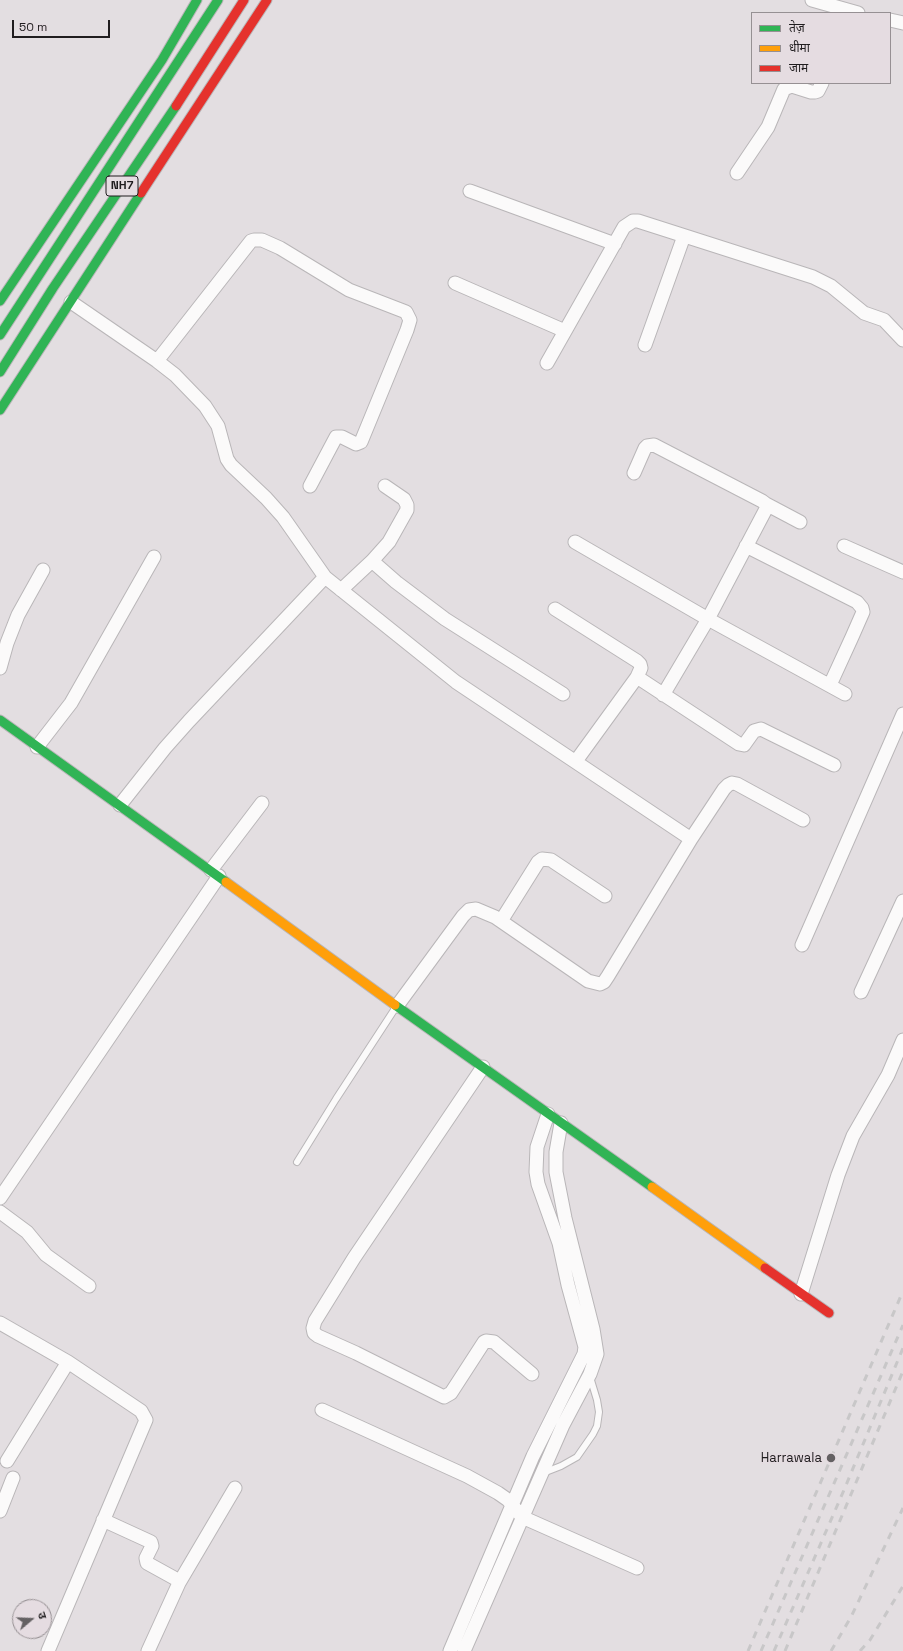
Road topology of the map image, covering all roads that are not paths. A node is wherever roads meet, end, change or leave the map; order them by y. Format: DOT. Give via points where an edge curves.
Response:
graph roads {
  1 [pos="197,0"];
  2 [pos="218,0"];
  3 [pos="244,0"];
  4 [pos="267,0"];
  5 [pos="812,0"];
  6 [pos="843,11"];
  7 [pos="891,20"];
  8 [pos="903,23"];
  9 [pos="822,84"];
  10 [pos="737,173"];
  11 [pos="470,191"];
  12 [pos="684,236"];
  13 [pos="615,244"];
  14 [pos="455,283"];
  15 [pos="0,301"];
  16 [pos="71,302"];
  17 [pos="565,331"];
  18 [pos="0,335"];
  19 [pos="903,340"];
  20 [pos="646,345"];
  21 [pos="157,361"];
  22 [pos="547,363"];
  23 [pos="0,372"];
  24 [pos="0,410"];
  25 [pos="634,472"];
  26 [pos="310,486"];
  27 [pos="385,486"];
  28 [pos="766,504"];
  29 [pos="800,522"];
  30 [pos="575,542"];
  31 [pos="746,546"];
  32 [pos="844,546"];
  33 [pos="154,557"];
  34 [pos="372,561"];
  35 [pos="43,570"];
  36 [pos="903,572"];
  37 [pos="325,577"];
  38 [pos="341,590"];
  39 [pos="555,609"];
  40 [pos="708,619"];
  41 [pos="0,668"];
  42 [pos="637,677"];
  43 [pos="830,685"];
  44 [pos="563,694"];
  45 [pos="845,694"];
  46 [pos="664,695"];
  47 [pos="903,714"];
  48 [pos="0,720"];
  49 [pos="37,747"];
  50 [pos="576,761"];
  51 [pos="834,765"];
  52 [pos="262,803"];
  53 [pos="120,805"];
  54 [pos="803,820"];
  55 [pos="692,839"];
  56 [pos="215,873"];
  57 [pos="605,896"];
  58 [pos="903,901"];
  59 [pos="501,921"];
  60 [pos="802,945"];
  61 [pos="861,992"];
  62 [pos="397,1006"];
  63 [pos="903,1040"];
  64 [pos="483,1067"];
  65 [pos="548,1114"];
  66 [pos="561,1123"];
  67 [pos="297,1162"];
  68 [pos="0,1198"];
  69 [pos="0,1212"];
  70 [pos="90,1286"];
  71 [pos="801,1294"];
  72 [pos="829,1313"];
  73 [pos="1,1326"];
  74 [pos="584,1352"];
  75 [pos="597,1354"];
  76 [pos="68,1362"];
  77 [pos="532,1374"];
  78 [pos="589,1375"];
  79 [pos="322,1410"];
  80 [pos="7,1461"];
  81 [pos="542,1473"];
  82 [pos="13,1478"];
  83 [pos="235,1488"];
  84 [pos="513,1505"];
  85 [pos="0,1511"];
  86 [pos="522,1517"];
  87 [pos="102,1520"];
  88 [pos="637,1568"];
  89 [pos="179,1584"];
  90 [pos="48,1651"];
  91 [pos="148,1651"];
  92 [pos="450,1651"];
  93 [pos="464,1651"];
  1 -- 15 [label="main road" via="162,60"];
  2 -- 18 [label="main road, NH7"];
  3 -- 23 [label="main road, NH7"];
  4 -- 16 [label="main road"];
  5 -- 6 [label="street"];
  7 -- 8 [label="street"];
  9 -- 10 [label="street" via="815,92 792,86 784,89 768,126"];
  11 -- 13 [label="street"];
  12 -- 13 [label="street" via="633,221 624,227"];
  12 -- 19 [label="street" via="821,280 864,313 884,320"];
  12 -- 20 [label="street"];
  13 -- 17 [label="street"];
  14 -- 17 [label="street"];
  16 -- 21 [label="street"];
  16 -- 24 [label="main road"];
  17 -- 22 [label="street"];
  21 -- 26 [label="street" via="254,240 262,240 280,248 345,288 406,312 410,320 407,330 361,442 356,444 336,437"];
  21 -- 37 [label="street" via="175,375 205,406 218,426 231,465 283,517"];
  25 -- 28 [label="street" via="645,448 654,445"];
  27 -- 34 [label="street" via="404,499 407,510 389,542"];
  28 -- 29 [label="street"];
  28 -- 31 [label="street" via="766,511"];
  30 -- 40 [label="street"];
  31 -- 40 [label="street"];
  31 -- 43 [label="street" via="857,602 862,608 863,612"];
  32 -- 36 [label="street"];
  33 -- 49 [label="street" via="71,703"];
  34 -- 38 [label="street"];
  34 -- 44 [label="street" via="445,619"];
  35 -- 41 [label="street" via="18,615"];
  37 -- 38 [label="street"];
  37 -- 53 [label="street" via="189,721"];
  38 -- 50 [label="street" via="451,678"];
  39 -- 42 [label="street" via="637,661 641,668"];
  40 -- 43 [label="street"];
  40 -- 46 [label="street"];
  42 -- 46 [label="street"];
  42 -- 50 [label="street"];
  43 -- 45 [label="street"];
  46 -- 51 [label="street" via="739,744 744,745 754,731 761,729"];
  47 -- 60 [label="street"];
  48 -- 49 [label="main road"];
  49 -- 53 [label="main road"];
  50 -- 55 [label="street"];
  52 -- 56 [label="street"];
  53 -- 56 [label="main road"];
  54 -- 55 [label="street" via="732,783 724,789"];
  55 -- 59 [label="street" via="608,976 600,984 588,981"];
  56 -- 62 [label="main road"];
  56 -- 68 [label="street"];
  57 -- 59 [label="street" via="551,860 542,859"];
  58 -- 61 [label="street"];
  59 -- 62 [label="street" via="482,910 469,910"];
  62 -- 64 [label="main road"];
  62 -- 67 [label="lane"];
  63 -- 71 [label="street" via="888,1075 853,1136 838,1175"];
  64 -- 65 [label="main road"];
  64 -- 77 [label="street" via="354,1258 313,1328 318,1336 444,1397 452,1393 486,1341 494,1342"];
  65 -- 66 [label="main road"];
  65 -- 74 [label="street" via="537,1147 536,1172 559,1243"];
  66 -- 71 [label="main road"];
  66 -- 75 [label="street" via="556,1152 556,1172 565,1218 594,1329"];
  69 -- 70 [label="street" via="27,1232 46,1255"];
  71 -- 72 [label="main road"];
  73 -- 76 [label="street"];
  74 -- 75 [label="street"];
  74 -- 84 [label="street" via="533,1456"];
  75 -- 78 [label="street"];
  76 -- 80 [label="street"];
  76 -- 87 [label="street" via="142,1411 146,1420"];
  78 -- 81 [label="street"];
  78 -- 81 [label="lane" via="599,1412 597,1426 577,1457"];
  79 -- 84 [label="street" via="466,1476 498,1493"];
  81 -- 86 [label="street"];
  82 -- 85 [label="street"];
  83 -- 89 [label="street"];
  84 -- 86 [label="street"];
  84 -- 92 [label="street"];
  86 -- 88 [label="street"];
  86 -- 93 [label="street"];
  87 -- 89 [label="street" via="151,1542 147,1563 176,1579"];
  87 -- 90 [label="street"];
  89 -- 91 [label="street"];
}
